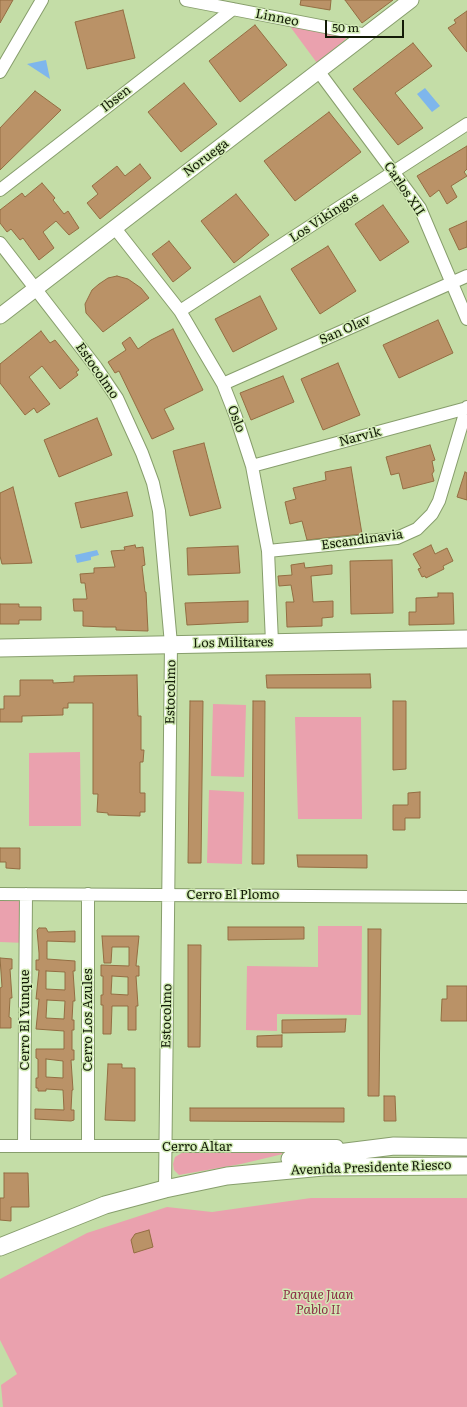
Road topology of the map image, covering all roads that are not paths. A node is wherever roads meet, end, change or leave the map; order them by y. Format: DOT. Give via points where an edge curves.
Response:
graph roads {
  1 [pos="42,0"];
  2 [pos="186,0"];
  3 [pos="411,0"];
  4 [pos="233,9"];
  5 [pos="367,35"];
  6 [pos="0,72"];
  7 [pos="319,72"];
  8 [pos="467,124"];
  9 [pos="394,172"];
  10 [pos="0,190"];
  11 [pos="114,227"];
  12 [pos="0,243"];
  13 [pos="467,276"];
  14 [pos="452,283"];
  15 [pos="34,289"];
  16 [pos="180,312"];
  17 [pos="0,316"];
  18 [pos="467,319"];
  19 [pos="223,384"];
  20 [pos="467,407"];
  21 [pos="252,466"];
  22 [pos="268,551"];
  23 [pos="467,638"];
  24 [pos="272,642"];
  25 [pos="171,644"];
  26 [pos="0,648"];
  27 [pos="0,894"];
  28 [pos="26,894"];
  29 [pos="88,894"];
  30 [pos="168,895"];
  31 [pos="467,897"];
  32 [pos="0,1146"];
  33 [pos="24,1146"];
  34 [pos="88,1146"];
  35 [pos="394,1146"];
  36 [pos="165,1147"];
  37 [pos="467,1147"];
  38 [pos="467,1166"];
  39 [pos="227,1176"];
  40 [pos="165,1189"];
  41 [pos="0,1247"];
  1 -- 6 [label="street"];
  2 -- 4 [label="street, Linneo"];
  3 -- 5 [label="street, Noruega"];
  4 -- 5 [label="street, Linneo"];
  4 -- 10 [label="street, Ibsen"];
  5 -- 7 [label="street, Noruega"];
  7 -- 9 [label="street, Carlos XII"];
  7 -- 11 [label="street, Noruega"];
  8 -- 9 [label="street, Los Vikingos"];
  9 -- 14 [label="street, Carlos XII" via="420,208"];
  9 -- 16 [label="street, Los Vikingos"];
  11 -- 15 [label="street, Noruega"];
  11 -- 16 [label="street, Oslo"];
  12 -- 15 [label="street, Estocolmo"];
  13 -- 14 [label="street, San Olav"];
  14 -- 18 [label="street, Carlos XII"];
  14 -- 19 [label="street, San Olav"];
  15 -- 17 [label="street, Noruega"];
  15 -- 25 [label="street, Estocolmo" via="96,367 117,398 142,453 153,483 159,511"];
  16 -- 19 [label="street, Oslo"];
  19 -- 21 [label="street, Oslo"];
  20 -- 21 [label="street, Narvik"];
  20 -- 22 [label="street, Escandinavia" via="439,501 432,514 417,529 396,538"];
  21 -- 22 [label="street, Oslo"];
  22 -- 24 [label="street, Oslo"];
  23 -- 24 [label="main road, Los Militares"];
  24 -- 25 [label="main road, Los Militares"];
  25 -- 26 [label="main road, Los Militares"];
  25 -- 30 [label="street, Estocolmo"];
  27 -- 28 [label="street, Cerro El Plomo"];
  28 -- 29 [label="street, Cerro El Plomo"];
  28 -- 33 [label="street, Cerro El Yunque"];
  29 -- 30 [label="street, Cerro El Plomo"];
  29 -- 34 [label="street, Cerro Los Azules"];
  30 -- 31 [label="street, Cerro El Plomo"];
  30 -- 36 [label="street, Estocolmo"];
  32 -- 33 [label="street, Cerro Altar"];
  33 -- 34 [label="street, Cerro Altar"];
  34 -- 36 [label="street, Cerro Altar"];
  35 -- 36 [label="street, Cerro Altar"];
  35 -- 37 [label="main road, Avenida Presidente Riesco"];
  35 -- 39 [label="main road, Avenida Presidente Riesco" via="283,1160"];
  36 -- 40 [label="street, Estocolmo"];
  38 -- 39 [label="main road, Avenida Presidente Riesco" via="329,1166"];
  39 -- 40 [label="main road, Avenida Presidente Riesco"];
  40 -- 41 [label="main road, Avenida Presidente Riesco" via="106,1205"];
}
